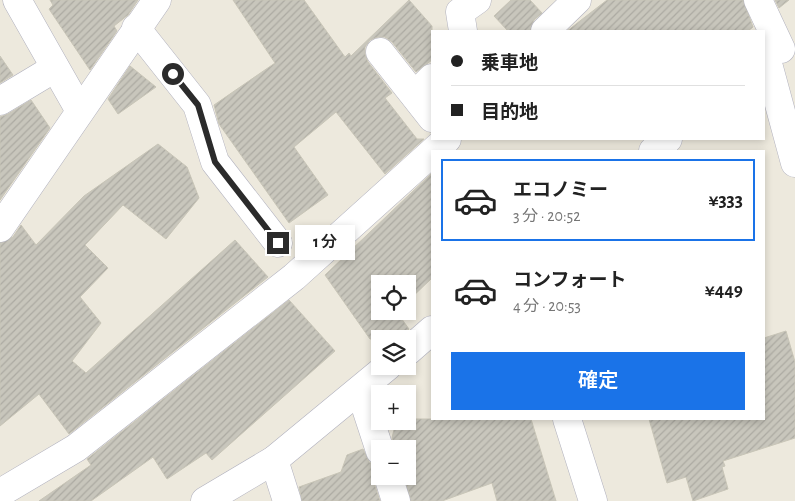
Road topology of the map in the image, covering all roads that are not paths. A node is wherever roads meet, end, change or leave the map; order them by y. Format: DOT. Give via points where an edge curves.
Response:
graph roads {
  1 [pos="17,0"];
  2 [pos="157,0"];
  3 [pos="477,0"];
  4 [pos="577,0"];
  5 [pos="758,0"];
  6 [pos="136,28"];
  7 [pos="463,30"];
  8 [pos="546,30"];
  9 [pos="380,52"];
  10 [pos="777,52"];
  11 [pos="55,68"];
  12 [pos="424,87"];
  13 [pos="0,101"];
  14 [pos="80,111"];
  15 [pos="431,114"];
  16 [pos="447,140"];
  17 [pos="449,140"];
  18 [pos="667,140"];
  19 [pos="436,150"];
  20 [pos="457,150"];
  21 [pos="654,150"];
  22 [pos="431,154"];
  23 [pos="795,163"];
  24 [pos="0,228"];
  25 [pos="278,243"];
  26 [pos="431,331"];
  27 [pos="416,343"];
  28 [pos="378,375"];
  29 [pos="360,390"];
  30 [pos="567,420"];
  31 [pos="376,440"];
  32 [pos="274,460"];
  33 [pos="391,485"];
  34 [pos="0,494"];
  35 [pos="205,501"];
  36 [pos="287,501"];
  37 [pos="396,501"];
  38 [pos="593,501"];
  1 -- 11 [label="street"];
  2 -- 6 [label="street"];
  3 -- 7 [label="street" via="460,12"];
  4 -- 8 [label="street"];
  5 -- 10 [label="street"];
  6 -- 14 [label="street"];
  6 -- 25 [label="street" via="198,105 215,162"];
  9 -- 12 [label="street"];
  10 -- 23 [label="street"];
  11 -- 13 [label="street"];
  11 -- 14 [label="street"];
  12 -- 15 [label="street"];
  14 -- 24 [label="street"];
  16 -- 19 [label="street"];
  17 -- 20 [label="street"];
  18 -- 21 [label="street"];
  22 -- 34 [label="street" via="286,283 76,448"];
  26 -- 27 [label="street"];
  28 -- 29 [label="street"];
  29 -- 31 [label="street"];
  29 -- 32 [label="street"];
  30 -- 38 [label="street"];
  32 -- 35 [label="street"];
  32 -- 36 [label="street"];
  33 -- 37 [label="street"];
}
